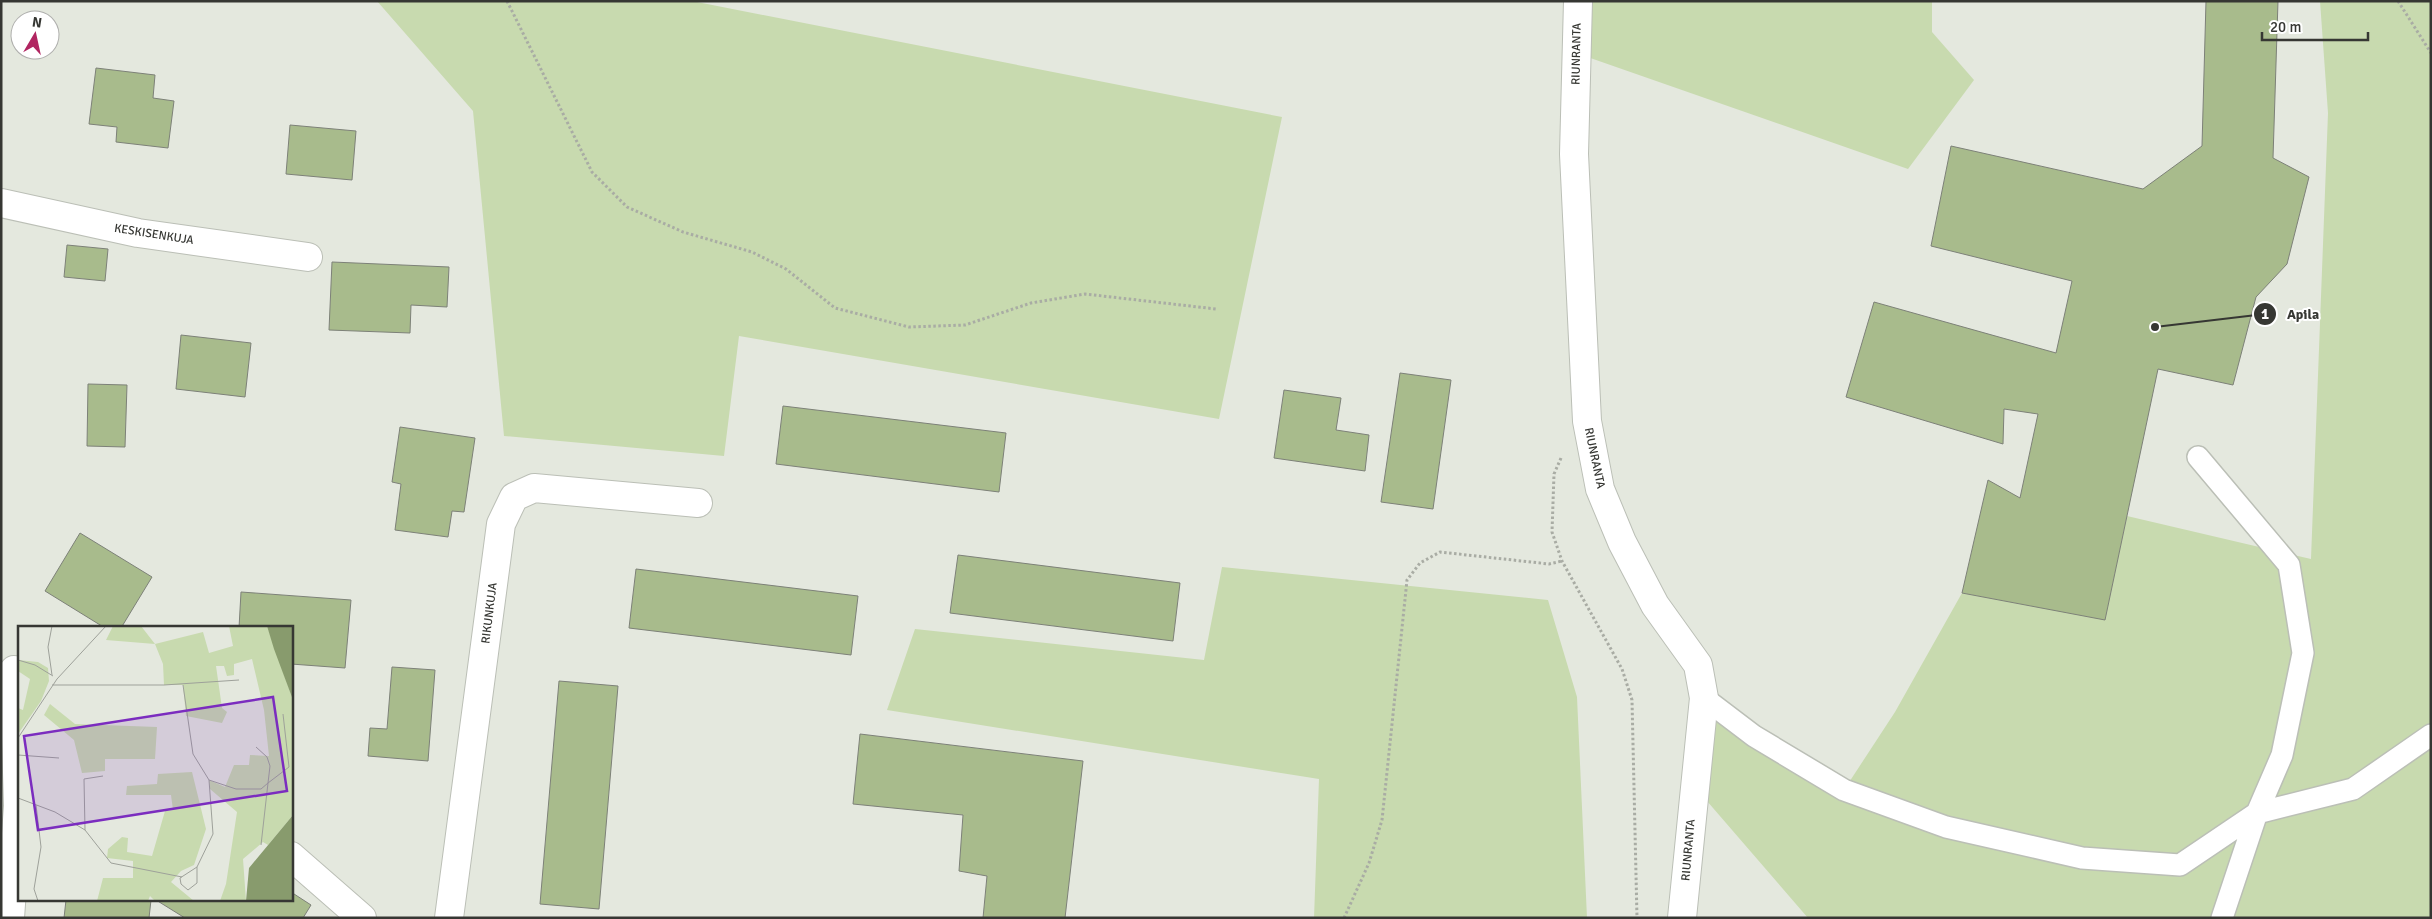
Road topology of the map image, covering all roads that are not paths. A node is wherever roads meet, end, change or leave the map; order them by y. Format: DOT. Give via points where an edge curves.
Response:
graph roads {
  1 [pos="1578,1"];
  2 [pos="1,203"];
  3 [pos="308,257"];
  4 [pos="2198,457"];
  5 [pos="698,503"];
  6 [pos="11,668"];
  7 [pos="1704,698"];
  8 [pos="2431,735"];
  9 [pos="2257,813"];
  10 [pos="292,857"];
  11 [pos="10,918"];
  12 [pos="362,918"];
  13 [pos="449,918"];
  14 [pos="1682,918"];
  15 [pos="2222,918"];
  1 -- 7 [label="street, RIUNRANTA" via="1574,154 1587,421 1600,489 1622,542 1655,605 1698,665"];
  2 -- 3 [label="street, KESKISENKUJA" via="138,233"];
  4 -- 9 [label="lane" via="2289,565 2303,653 2282,755"];
  5 -- 13 [label="street, RIKUNKUJA" via="534,488 514,497 501,524"];
  6 -- 11 [label="street" via="18,806"];
  7 -- 9 [label="lane" via="1754,736 1844,790 1946,827 2082,858 2180,865"];
  7 -- 14 [label="street, RIUNRANTA"];
  8 -- 9 [label="lane" via="2353,789"];
  9 -- 15 [label="lane"];
  10 -- 12 [label="street"];
}
